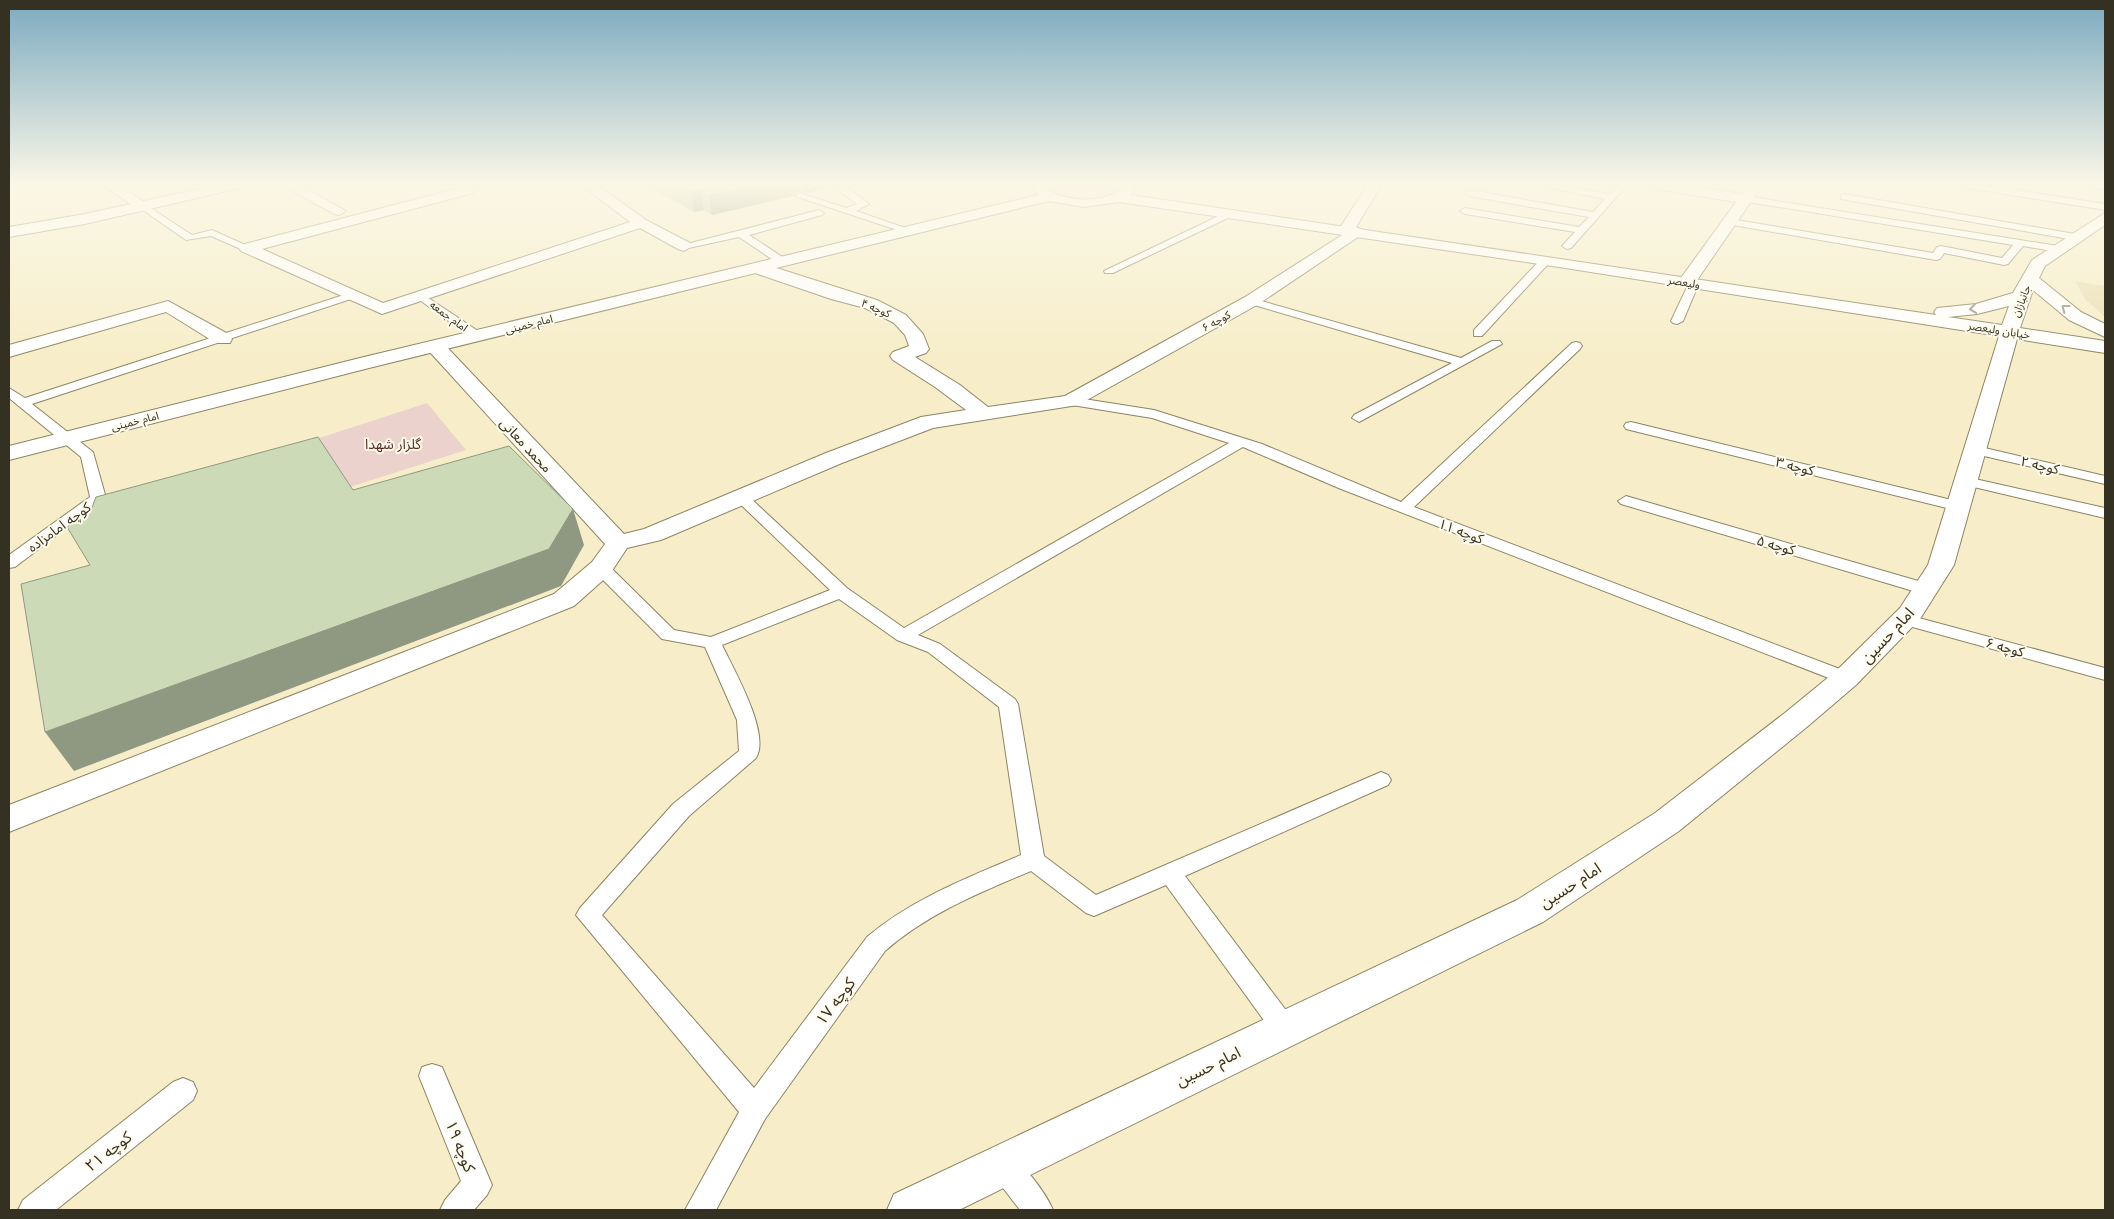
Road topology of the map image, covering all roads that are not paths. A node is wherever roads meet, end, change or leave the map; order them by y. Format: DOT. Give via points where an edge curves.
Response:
graph roads {
  1 [pos="230,241"];
  2 [pos="272,241"];
  3 [pos="587,241"];
  4 [pos="674,241"];
  5 [pos="709,241"];
  6 [pos="752,241"];
  7 [pos="870,241"];
  8 [pos="1172,241"];
  9 [pos="1337,241"];
  10 [pos="1417,241"];
  11 [pos="1571,241"];
  12 [pos="1718,241"];
  13 [pos="1841,241"];
  14 [pos="2007,241"];
  15 [pos="2069,241"];
  16 [pos="2020,243"];
  17 [pos="684,246"];
  18 [pos="1567,246"];
  19 [pos="247,248"];
  20 [pos="2058,249"];
  21 [pos="1546,260"];
  22 [pos="784,262"];
  23 [pos="758,268"];
  24 [pos="1109,271"];
  25 [pos="2030,278"];
  26 [pos="1690,283"];
  27 [pos="353,295"];
  28 [pos="421,296"];
  29 [pos="2020,297"];
  30 [pos="1251,301"];
  31 [pos="1894,314"];
  32 [pos="1677,322"];
  33 [pos="2009,332"];
  34 [pos="2105,332"];
  35 [pos="1478,333"];
  36 [pos="477,336"];
  37 [pos="224,339"];
  38 [pos="1496,344"];
  39 [pos="435,346"];
  40 [pos="1576,346"];
  41 [pos="2105,347"];
  42 [pos="9,351"];
  43 [pos="1463,362"];
  44 [pos="9,392"];
  45 [pos="1071,401"];
  46 [pos="22,402"];
  47 [pos="982,413"];
  48 [pos="1359,418"];
  49 [pos="1631,426"];
  50 [pos="65,438"];
  51 [pos="1242,442"];
  52 [pos="9,453"];
  53 [pos="1967,479"];
  54 [pos="2105,480"];
  55 [pos="742,498"];
  56 [pos="1626,501"];
  57 [pos="1404,508"];
  58 [pos="2105,513"];
  59 [pos="618,543"];
  60 [pos="9,563"];
  61 [pos="601,568"];
  62 [pos="1926,589"];
  63 [pos="841,592"];
  64 [pos="1904,619"];
  65 [pos="903,636"];
  66 [pos="712,643"];
  67 [pos="2105,674"];
  68 [pos="1846,678"];
  69 [pos="1381,780"];
  70 [pos="9,819"];
  71 [pos="1033,860"];
  72 [pos="1170,873"];
  73 [pos="1285,1029"];
  74 [pos="432,1076"];
  75 [pos="183,1092"];
  76 [pos="755,1110"];
  77 [pos="1003,1165"];
  78 [pos="33,1210"];
  79 [pos="455,1210"];
  80 [pos="700,1210"];
  81 [pos="910,1210"];
  82 [pos="1038,1210"];
  1 -- 19 [label="lane"];
  2 -- 19 [label="street"];
  3 -- 28 [label="street"];
  4 -- 17 [label="street"];
  5 -- 17 [label="lane"];
  6 -- 22 [label="lane"];
  7 -- 22 [label="street, امام خمینی"];
  8 -- 24 [label="lane"];
  9 -- 30 [label="street, ۶ کوچه"];
  10 -- 21 [label="street, ولیعصر"];
  11 -- 18 [label="lane"];
  12 -- 26 [label="street"];
  13 -- 16 [label="lane" via="1936,257 1941,249 2004,262"];
  14 -- 16 [label="lane"];
  15 -- 20 [label="street, جانبازان"];
  16 -- 20 [label="lane"];
  19 -- 27 [label="street"];
  20 -- 25 [label="street, جانبازان" via="2038,263"];
  21 -- 26 [label="street, ولیعصر"];
  21 -- 35 [label="lane"];
  22 -- 23 [label="street, امام خمینی"];
  23 -- 36 [label="street, امام خمینی"];
  23 -- 47 [label="street, کوچه ۴" via="871,304 900,319 914,334 920,349 900,356 937,378"];
  25 -- 29 [label="street, جانبازان"];
  34 -- 25 [label="street, one-way" via="2075,316"];
  26 -- 31 [label="street, ولیعصر"];
  26 -- 32 [label="lane"];
  27 -- 28 [label="street" via="382,309"];
  27 -- 37 [label="lane"];
  28 -- 36 [label="lane, امام جمعه"];
  29 -- 31 [label="street, one-way" via="1977,309"];
  29 -- 33 [label="street, جانبازان"];
  30 -- 43 [label="lane"];
  30 -- 45 [label="street, ۶ کوچه"];
  31 -- 33 [label="street, خیابان ولیعصر"];
  33 -- 41 [label="street, خیابان ولیعصر"];
  33 -- 53 [label="street, امام حسین"];
  36 -- 39 [label="street, امام خمینی"];
  37 -- 42 [label="street" via="168,306"];
  37 -- 46 [label="lane"];
  38 -- 43 [label="lane"];
  39 -- 50 [label="street, امام خمینی"];
  39 -- 59 [label="street, محمد معانی"];
  40 -- 57 [label="lane"];
  43 -- 48 [label="lane"];
  44 -- 46 [label="lane"];
  45 -- 47 [label="street"];
  45 -- 51 [label="lane, کوچه ۱۱" via="1154,414"];
  46 -- 50 [label="lane"];
  47 -- 55 [label="street" via="929,422"];
  49 -- 53 [label="lane, کوچه ۳"];
  50 -- 52 [label="street, امام خمینی"];
  50 -- 60 [label="lane, کوچه امامزاده" via="88,455 98,498"];
  51 -- 57 [label="lane, کوچه ۱۱"];
  51 -- 65 [label="lane"];
  53 -- 54 [label="lane, کوچه ۲"];
  53 -- 58 [label="lane"];
  53 -- 62 [label="street, امام حسین" via="1941,565"];
  55 -- 59 [label="street" via="652,535"];
  55 -- 63 [label="lane"];
  56 -- 62 [label="lane, کوچه ۵"];
  57 -- 68 [label="lane, کوچه ۱۱"];
  59 -- 61 [label="street"];
  61 -- 66 [label="lane" via="668,635"];
  61 -- 70 [label="street" via="564,600"];
  62 -- 64 [label="street, امام حسین"];
  63 -- 65 [label="lane"];
  63 -- 66 [label="lane"];
  64 -- 67 [label="lane, کوچه ۶"];
  64 -- 68 [label="street, امام حسین"];
  65 -- 71 [label="lane" via="934,648 1008,704"];
  66 -- 76 [label="lane" via="747,720 749,753 681,810 588,915"];
  68 -- 73 [label="street, امام حسین" via="1667,822 1530,911"];
  69 -- 72 [label="lane"];
  71 -- 72 [label="lane" via="1094,906"];
  71 -- 76 [label="lane, کوچه ۱۷" via="955,893 898,924 876,944"];
  72 -- 73 [label="lane"];
  73 -- 77 [label="street, امام حسین"];
  74 -- 79 [label="lane, کوچه ۱۹" via="477,1185"];
  75 -- 78 [label="lane, کوچه ۲۱"];
  76 -- 80 [label="lane, کوچه ۱۷"];
  77 -- 81 [label="street, امام حسین"];
  77 -- 82 [label="lane"];
}
